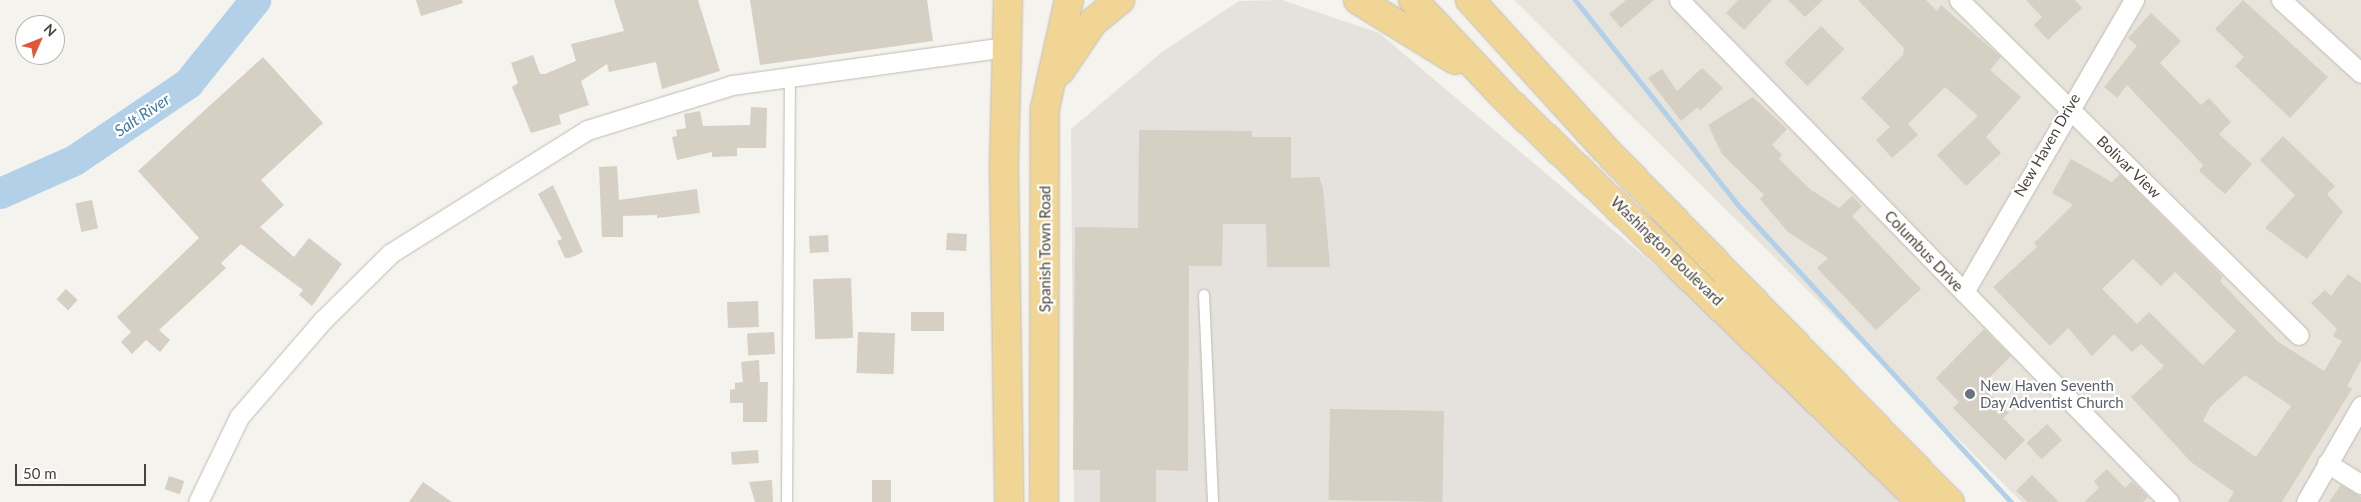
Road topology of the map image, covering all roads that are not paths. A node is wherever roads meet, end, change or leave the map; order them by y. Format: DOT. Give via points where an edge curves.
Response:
graph roads {
  1 [pos="1008,0"];
  2 [pos="1069,0"];
  3 [pos="1358,0"];
  4 [pos="1414,0"];
  5 [pos="1470,0"];
  6 [pos="1679,0"];
  7 [pos="1959,0"];
  8 [pos="2134,0"];
  9 [pos="2281,0"];
  10 [pos="1110,5"];
  11 [pos="1006,48"];
  12 [pos="2361,73"];
  13 [pos="790,78"];
  14 [pos="1054,81"];
  15 [pos="1504,97"];
  16 [pos="2068,108"];
  17 [pos="1964,292"];
  18 [pos="1204,295"];
  19 [pos="2300,335"];
  20 [pos="2361,406"];
  21 [pos="2327,463"];
  22 [pos="2361,484"];
  23 [pos="198,502"];
  24 [pos="787,502"];
  25 [pos="1009,502"];
  26 [pos="1044,502"];
  27 [pos="1213,502"];
  28 [pos="1922,502"];
  29 [pos="1950,502"];
  30 [pos="2169,502"];
  31 [pos="2306,502"];
  1 -- 11 [label="highway"];
  2 -- 14 [label="highway, Spanish Town Road"];
  3 -- 15 [label="highway"];
  4 -- 15 [label="highway, Washington Boulevard"];
  5 -- 29 [label="highway, Washington Boulevard" via="1604,148"];
  6 -- 17 [label="street, Columbus Drive"];
  7 -- 16 [label="street, Bolivar View"];
  8 -- 16 [label="street, New Haven Drive"];
  9 -- 12 [label="street"];
  10 -- 14 [label="highway" via="1070,52"];
  11 -- 13 [label="street"];
  11 -- 25 [label="highway"];
  13 -- 23 [label="street" via="732,86 587,130 392,252 323,320 239,416"];
  13 -- 24 [label="lane"];
  14 -- 26 [label="highway, Spanish Town Road" via="1045,108"];
  15 -- 28 [label="highway, Washington Boulevard"];
  16 -- 17 [label="street, New Haven Drive"];
  16 -- 19 [label="street, Bolivar View"];
  17 -- 30 [label="street, Columbus Drive"];
  18 -- 27 [label="lane"];
  20 -- 21 [label="street"];
  21 -- 22 [label="street"];
  21 -- 31 [label="street"];
}
